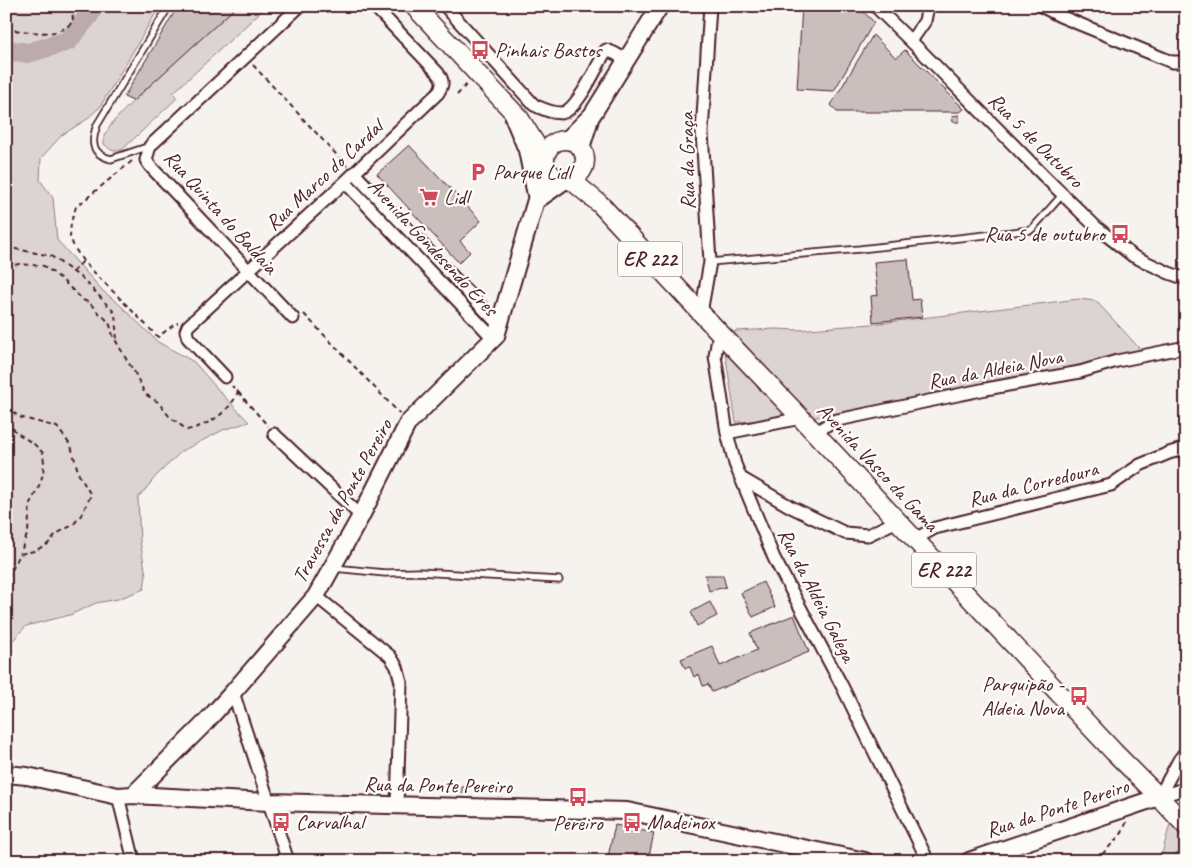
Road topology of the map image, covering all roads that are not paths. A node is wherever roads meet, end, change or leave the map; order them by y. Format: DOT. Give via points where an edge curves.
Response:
graph roads {
  1 [pos="168,6"];
  2 [pos="300,6"];
  3 [pos="374,6"];
  4 [pos="414,6"];
  5 [pos="445,6"];
  6 [pos="660,6"];
  7 [pos="710,6"];
  8 [pos="875,6"];
  9 [pos="928,6"];
  10 [pos="1041,6"];
  11 [pos="911,41"];
  12 [pos="626,60"];
  13 [pos="1186,62"];
  14 [pos="515,113"];
  15 [pos="569,143"];
  16 [pos="150,146"];
  17 [pos="546,162"];
  18 [pos="354,173"];
  19 [pos="573,177"];
  20 [pos="345,182"];
  21 [pos="1063,194"];
  22 [pos="537,200"];
  23 [pos="710,262"];
  24 [pos="248,271"];
  25 [pos="1186,278"];
  26 [pos="701,314"];
  27 [pos="293,318"];
  28 [pos="496,332"];
  29 [pos="719,332"];
  30 [pos="1186,347"];
  31 [pos="226,378"];
  32 [pos="801,418"];
  33 [pos="727,433"];
  34 [pos="274,434"];
  35 [pos="815,434"];
  36 [pos="1186,448"];
  37 [pos="741,478"];
  38 [pos="361,516"];
  39 [pos="897,521"];
  40 [pos="915,539"];
  41 [pos="332,567"];
  42 [pos="559,580"];
  43 [pos="316,596"];
  44 [pos="233,692"];
  45 [pos="1186,751"];
  46 [pos="6,774"];
  47 [pos="1186,788"];
  48 [pos="125,796"];
  49 [pos="1159,797"];
  50 [pos="269,802"];
  51 [pos="397,805"];
  52 [pos="1186,826"];
  53 [pos="134,861"];
  54 [pos="288,861"];
  55 [pos="866,861"];
  56 [pos="928,861"];
  57 [pos="969,861"];
  1 -- 16 [label="lane" via="97,125 94,136 94,147 105,158 111,159"];
  2 -- 16 [label="street, Rua Quinta do Baldaia"];
  3 -- 18 [label="street, Rua Marco do Cardal" via="438,73 443,83 438,93"];
  4 -- 14 [label="main road, Avenida Vasco da Gama / ER 222"];
  5 -- 12 [label="street" via="534,105 549,111 563,113 576,103 606,50"];
  6 -- 12 [label="street"];
  7 -- 23 [label="street, Rua da Graça" via="702,132"];
  8 -- 11 [label="street, Rua 5 de Outubro"];
  9 -- 11 [label="street" via="925,21"];
  10 -- 13 [label="street" via="1172,62"];
  11 -- 21 [label="street, Rua 5 de Outubro"];
  12 -- 15 [label="street" via="592,115"];
  14 -- 15 [label="main road, Avenida Vasco da Gama / ER 222" via="542,134"];
  14 -- 17 [label="main road, Avenida Vasco da Gama / ER 222"];
  14 -- 22 [label="street" via="527,150"];
  15 -- 17 [label="main road" via="553,145"];
  15 -- 19 [label="main road, Avenida Vasco da Gama / ER 222" via="585,154 586,162"];
  16 -- 24 [label="street, Rua Quinta do Baldaia" via="146,160 150,166"];
  17 -- 19 [label="main road, Avenida Vasco da Gama / ER 222" via="556,178"];
  17 -- 22 [label="street, Travessa da Ponte Pereiro"];
  18 -- 20 [label="street, Rua Marco do Cardal"];
  18 -- 28 [label="street, Avenida Gondesendo Eres"];
  19 -- 22 [label="street"];
  19 -- 26 [label="main road, Avenida Vasco da Gama / ER 222"];
  20 -- 24 [label="street, Rua Marco do Cardal"];
  20 -- 28 [label="street, Avenida Gondesendo Eres"];
  21 -- 23 [label="lane" via="1031,230"];
  21 -- 25 [label="street, Rua 5 de Outubro" via="1096,227 1133,256"];
  22 -- 28 [label="street, Travessa da Ponte Pereiro"];
  23 -- 26 [label="street, Rua da Graça"];
  24 -- 27 [label="street, Rua Quinta do Baldaia"];
  24 -- 31 [label="street, Rua Marco do Cardal" via="186,331 188,338"];
  26 -- 29 [label="main road, Avenida Vasco da Gama / ER 222"];
  28 -- 38 [label="street, Travessa da Ponte Pereiro" via="408,423"];
  29 -- 32 [label="main road, Avenida Vasco da Gama / ER 222"];
  29 -- 33 [label="street, Rua da Aldeia Galega" via="715,356"];
  30 -- 35 [label="street, Rua da Aldeia Nova" via="1080,372 833,420"];
  32 -- 33 [label="street"];
  32 -- 35 [label="main road, Avenida Vasco da Gama / ER 222"];
  33 -- 37 [label="street, Rua da Aldeia Galega"];
  34 -- 38 [label="street"];
  35 -- 39 [label="main road, Avenida Vasco da Gama / ER 222"];
  36 -- 40 [label="street, Rua da Corredoura" via="1140,465 1111,485 935,528"];
  37 -- 39 [label="street" via="845,533 868,534"];
  37 -- 56 [label="street, Rua da Aldeia Galega" via="774,558 842,686"];
  38 -- 41 [label="street, Travessa da Ponte Pereiro"];
  39 -- 40 [label="main road, Avenida Vasco da Gama / ER 222"];
  40 -- 49 [label="main road, Avenida Vasco da Gama / ER 222"];
  41 -- 42 [label="lane" via="385,573"];
  41 -- 43 [label="street, Travessa da Ponte Pereiro"];
  43 -- 44 [label="street, Travessa da Ponte Pereiro"];
  43 -- 51 [label="street" via="390,656 397,666 401,682"];
  44 -- 48 [label="street, Travessa da Ponte Pereiro" via="204,724"];
  44 -- 50 [label="street"];
  45 -- 49 [label="street"];
  46 -- 48 [label="street, Rua da Ponte Pereiro"];
  47 -- 49 [label="street"];
  48 -- 50 [label="street, Rua da Ponte Pereiro"];
  48 -- 53 [label="street"];
  49 -- 52 [label="main road, Avenida Vasco da Gama / ER 222"];
  49 -- 57 [label="street, Rua da Ponte Pereiro"];
  50 -- 51 [label="street, Rua da Ponte Pereiro"];
  50 -- 54 [label="street"];
  51 -- 55 [label="street, Rua da Ponte Pereiro" via="627,811"];
}
